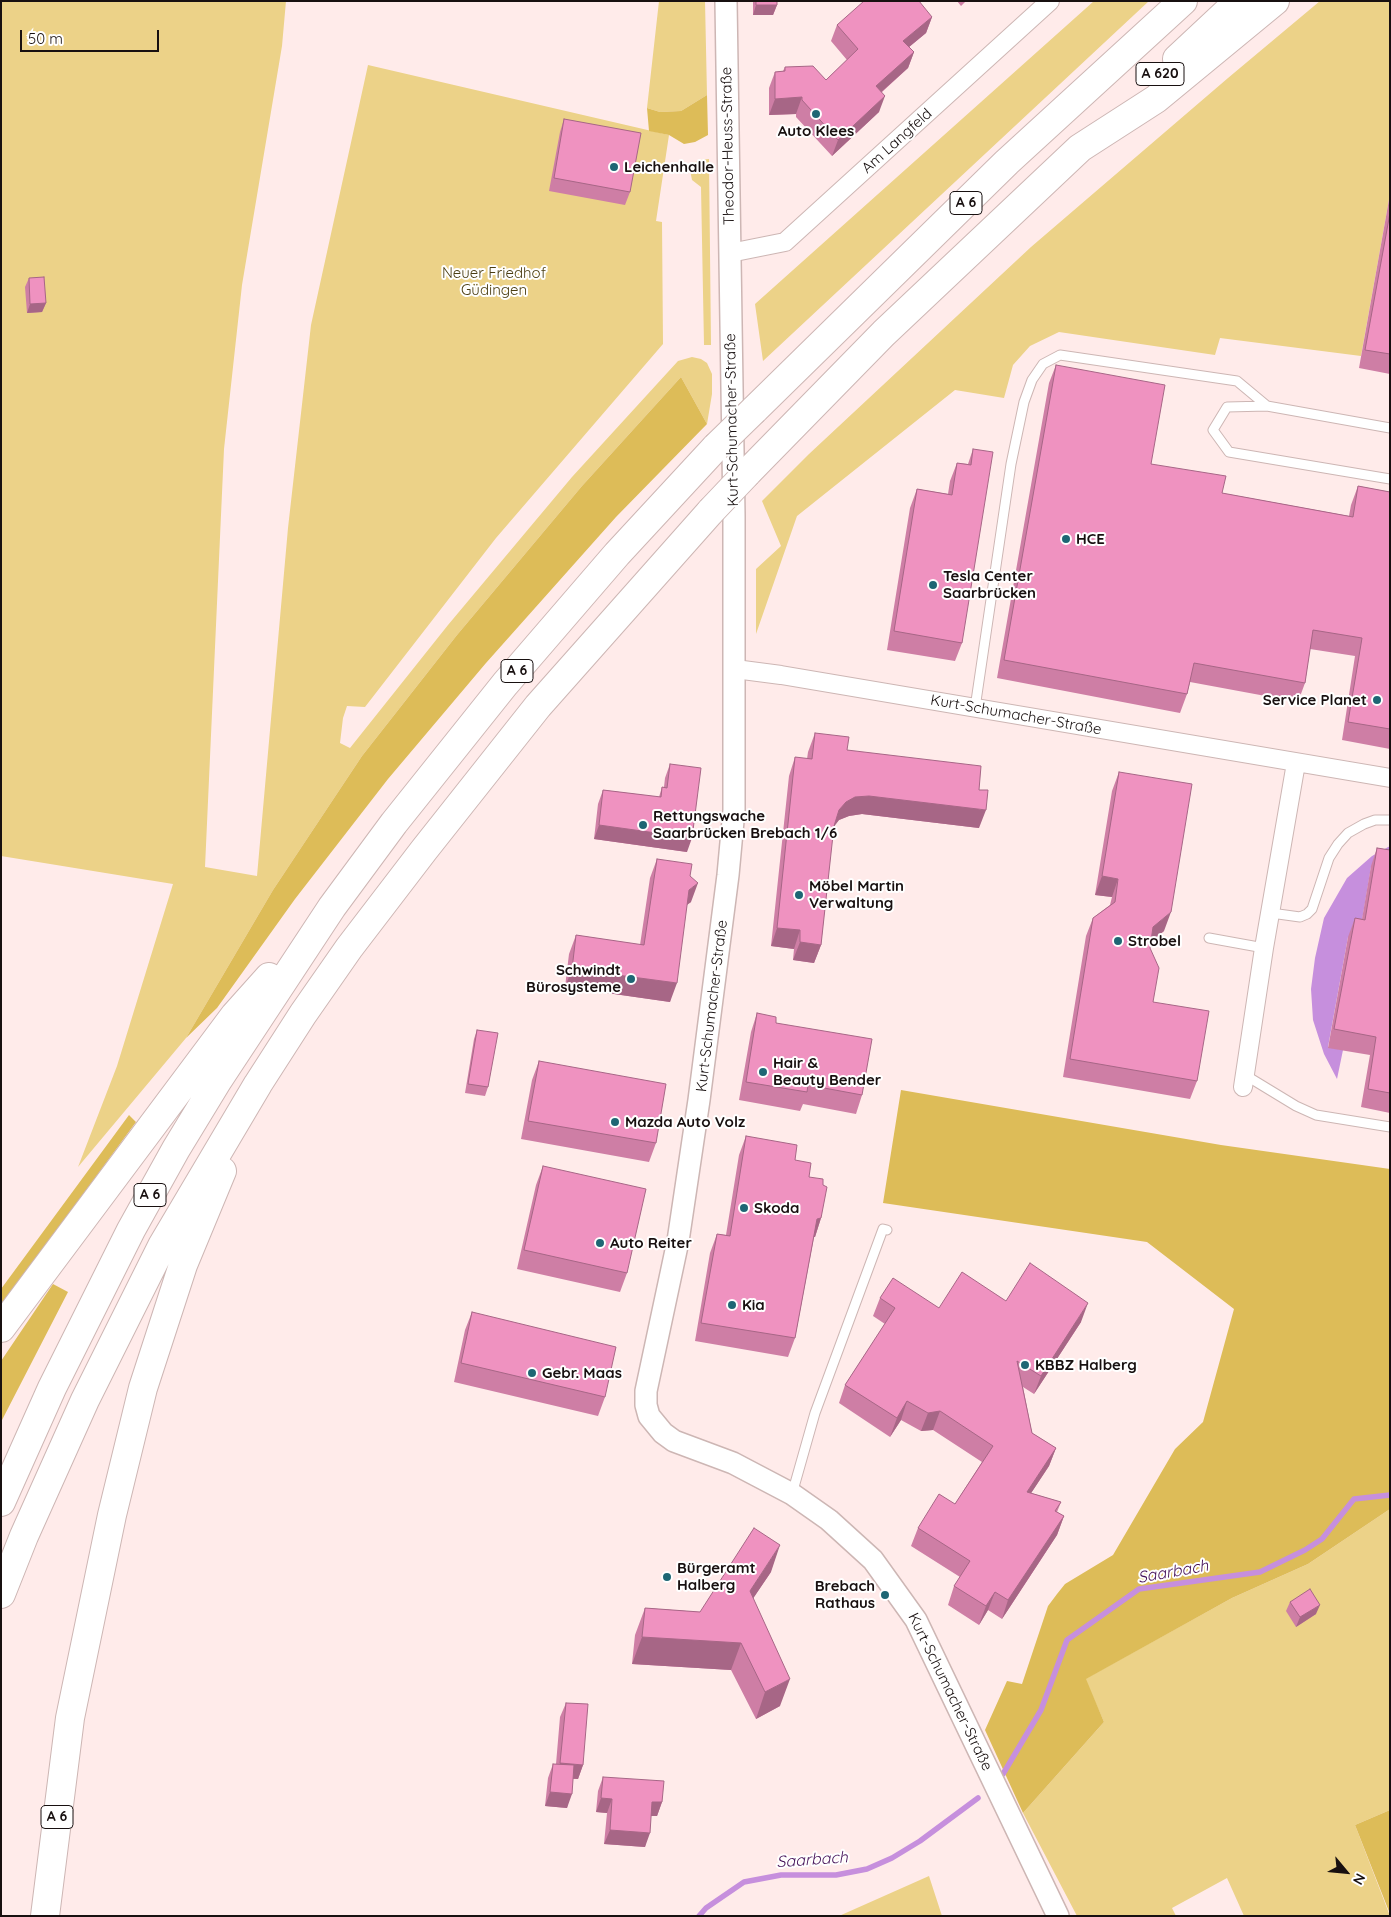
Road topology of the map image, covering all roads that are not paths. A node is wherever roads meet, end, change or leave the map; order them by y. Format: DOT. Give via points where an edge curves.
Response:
graph roads {
  1 [pos="726,1"];
  2 [pos="1050,1"];
  3 [pos="1183,1"];
  4 [pos="1239,1"];
  5 [pos="1274,1"];
  6 [pos="1080,148"];
  7 [pos="730,254"];
  8 [pos="730,290"];
  9 [pos="1267,406"];
  10 [pos="1390,428"];
  11 [pos="1390,479"];
  12 [pos="735,669"];
  13 [pos="975,708"];
  14 [pos="1296,763"];
  15 [pos="1390,778"];
  16 [pos="1390,820"];
  17 [pos="332,906"];
  18 [pos="1270,913"];
  19 [pos="1209,938"];
  20 [pos="1264,948"];
  21 [pos="1244,1081"];
  22 [pos="258,1084"];
  23 [pos="1390,1126"];
  24 [pos="888,1230"];
  25 [pos="1,1328"];
  26 [pos="792,1494"];
  27 [pos="1,1502"];
  28 [pos="1,1594"];
  29 [pos="45,1916"];
  30 [pos="1058,1916"];
  1 -- 7 [label="street, Theodor-Heuss-Straße"];
  2 -- 7 [label="street, Am Langfeld" via="785,242"];
  3 -- 17 [label="highway, A 6, bridge" via="1007,162 716,447 617,554 506,684"];
  4 -- 6 [label="highway, A 620"];
  5 -- 6 [label="highway, A 6" via="1156,99"];
  6 -- 22 [label="highway, A 6, bridge" via="884,333 747,473 538,706 349,948"];
  7 -- 8 [label="street, Theodor-Heuss-Straße"];
  8 -- 12 [label="street, Kurt-Schumacher-Straße"];
  9 -- 10 [label="lane"];
  9 -- 11 [label="lane" via="1227,408 1213,430 1229,452"];
  9 -- 13 [label="lane" via="1236,382 1060,355 1043,364 1032,380 1024,402 1011,464"];
  12 -- 13 [label="street, Kurt-Schumacher-Straße"];
  12 -- 26 [label="street, Kurt-Schumacher-Straße" via="734,810 728,876 684,1201 646,1404 656,1426 674,1441 732,1463"];
  13 -- 14 [label="street, Kurt-Schumacher-Straße"];
  14 -- 15 [label="street, Kurt-Schumacher-Straße"];
  14 -- 18 [label="street"];
  16 -- 18 [label="lane" via="1364,824 1348,833 1338,844 1329,858 1312,909 1307,914 1300,917"];
  17 -- 25 [label="highway" via="235,1015"];
  17 -- 27 [label="highway, A 6" via="218,1080 131,1230 52,1388"];
  18 -- 20 [label="street"];
  19 -- 20 [label="lane"];
  20 -- 21 [label="street"];
  21 -- 23 [label="lane" via="1316,1115"];
  22 -- 28 [label="highway, A 6" via="162,1246 85,1400"];
  22 -- 29 [label="highway, A 6" via="183,1264 143,1388 112,1515 70,1718"];
  24 -- 26 [label="lane" via="883,1229 815,1413"];
  26 -- 30 [label="street, Kurt-Schumacher-Straße" via="829,1520 869,1555 916,1620"];
}
